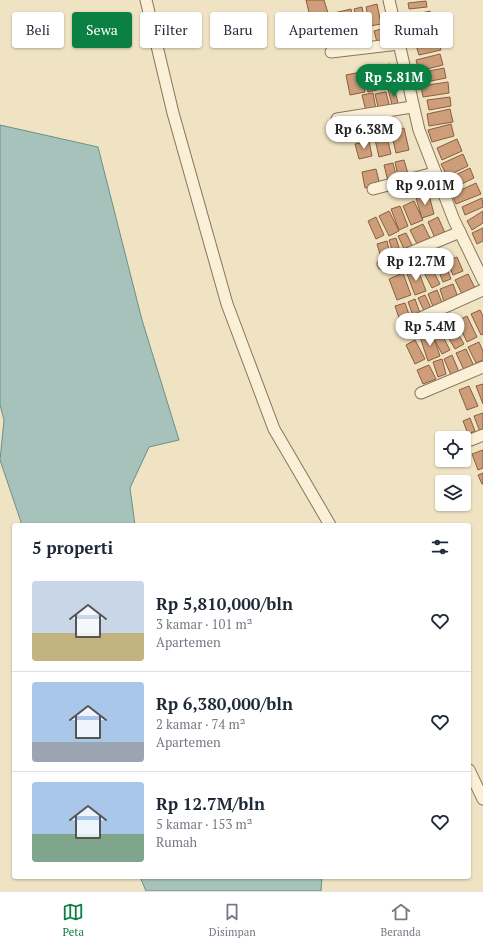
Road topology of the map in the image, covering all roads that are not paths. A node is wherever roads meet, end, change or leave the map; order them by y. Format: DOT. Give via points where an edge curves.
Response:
graph roads {
  1 [pos="146,0"];
  2 [pos="389,0"];
  3 [pos="392,12"];
  4 [pos="380,46"];
  5 [pos="400,48"];
  6 [pos="331,52"];
  7 [pos="412,107"];
  8 [pos="337,119"];
  9 [pos="434,172"];
  10 [pos="373,190"];
  11 [pos="460,232"];
  12 [pos="383,264"];
  13 [pos="483,280"];
  14 [pos="483,290"];
  15 [pos="407,324"];
  16 [pos="483,367"];
  17 [pos="421,393"];
  18 [pos="483,435"];
  19 [pos="471,440"];
  20 [pos="329,523"];
  21 [pos="471,774"];
  22 [pos="483,799"];
  1 -- 20 [label="street" via="173,113 227,304 274,429"];
  2 -- 3 [label="street"];
  4 -- 6 [label="street"];
  5 -- 7 [label="street"];
  7 -- 8 [label="street"];
  7 -- 9 [label="street"];
  9 -- 10 [label="street"];
  9 -- 11 [label="street"];
  11 -- 12 [label="street"];
  11 -- 13 [label="street"];
  14 -- 15 [label="street"];
  16 -- 17 [label="street"];
  18 -- 19 [label="street"];
  21 -- 22 [label="street"];
}
